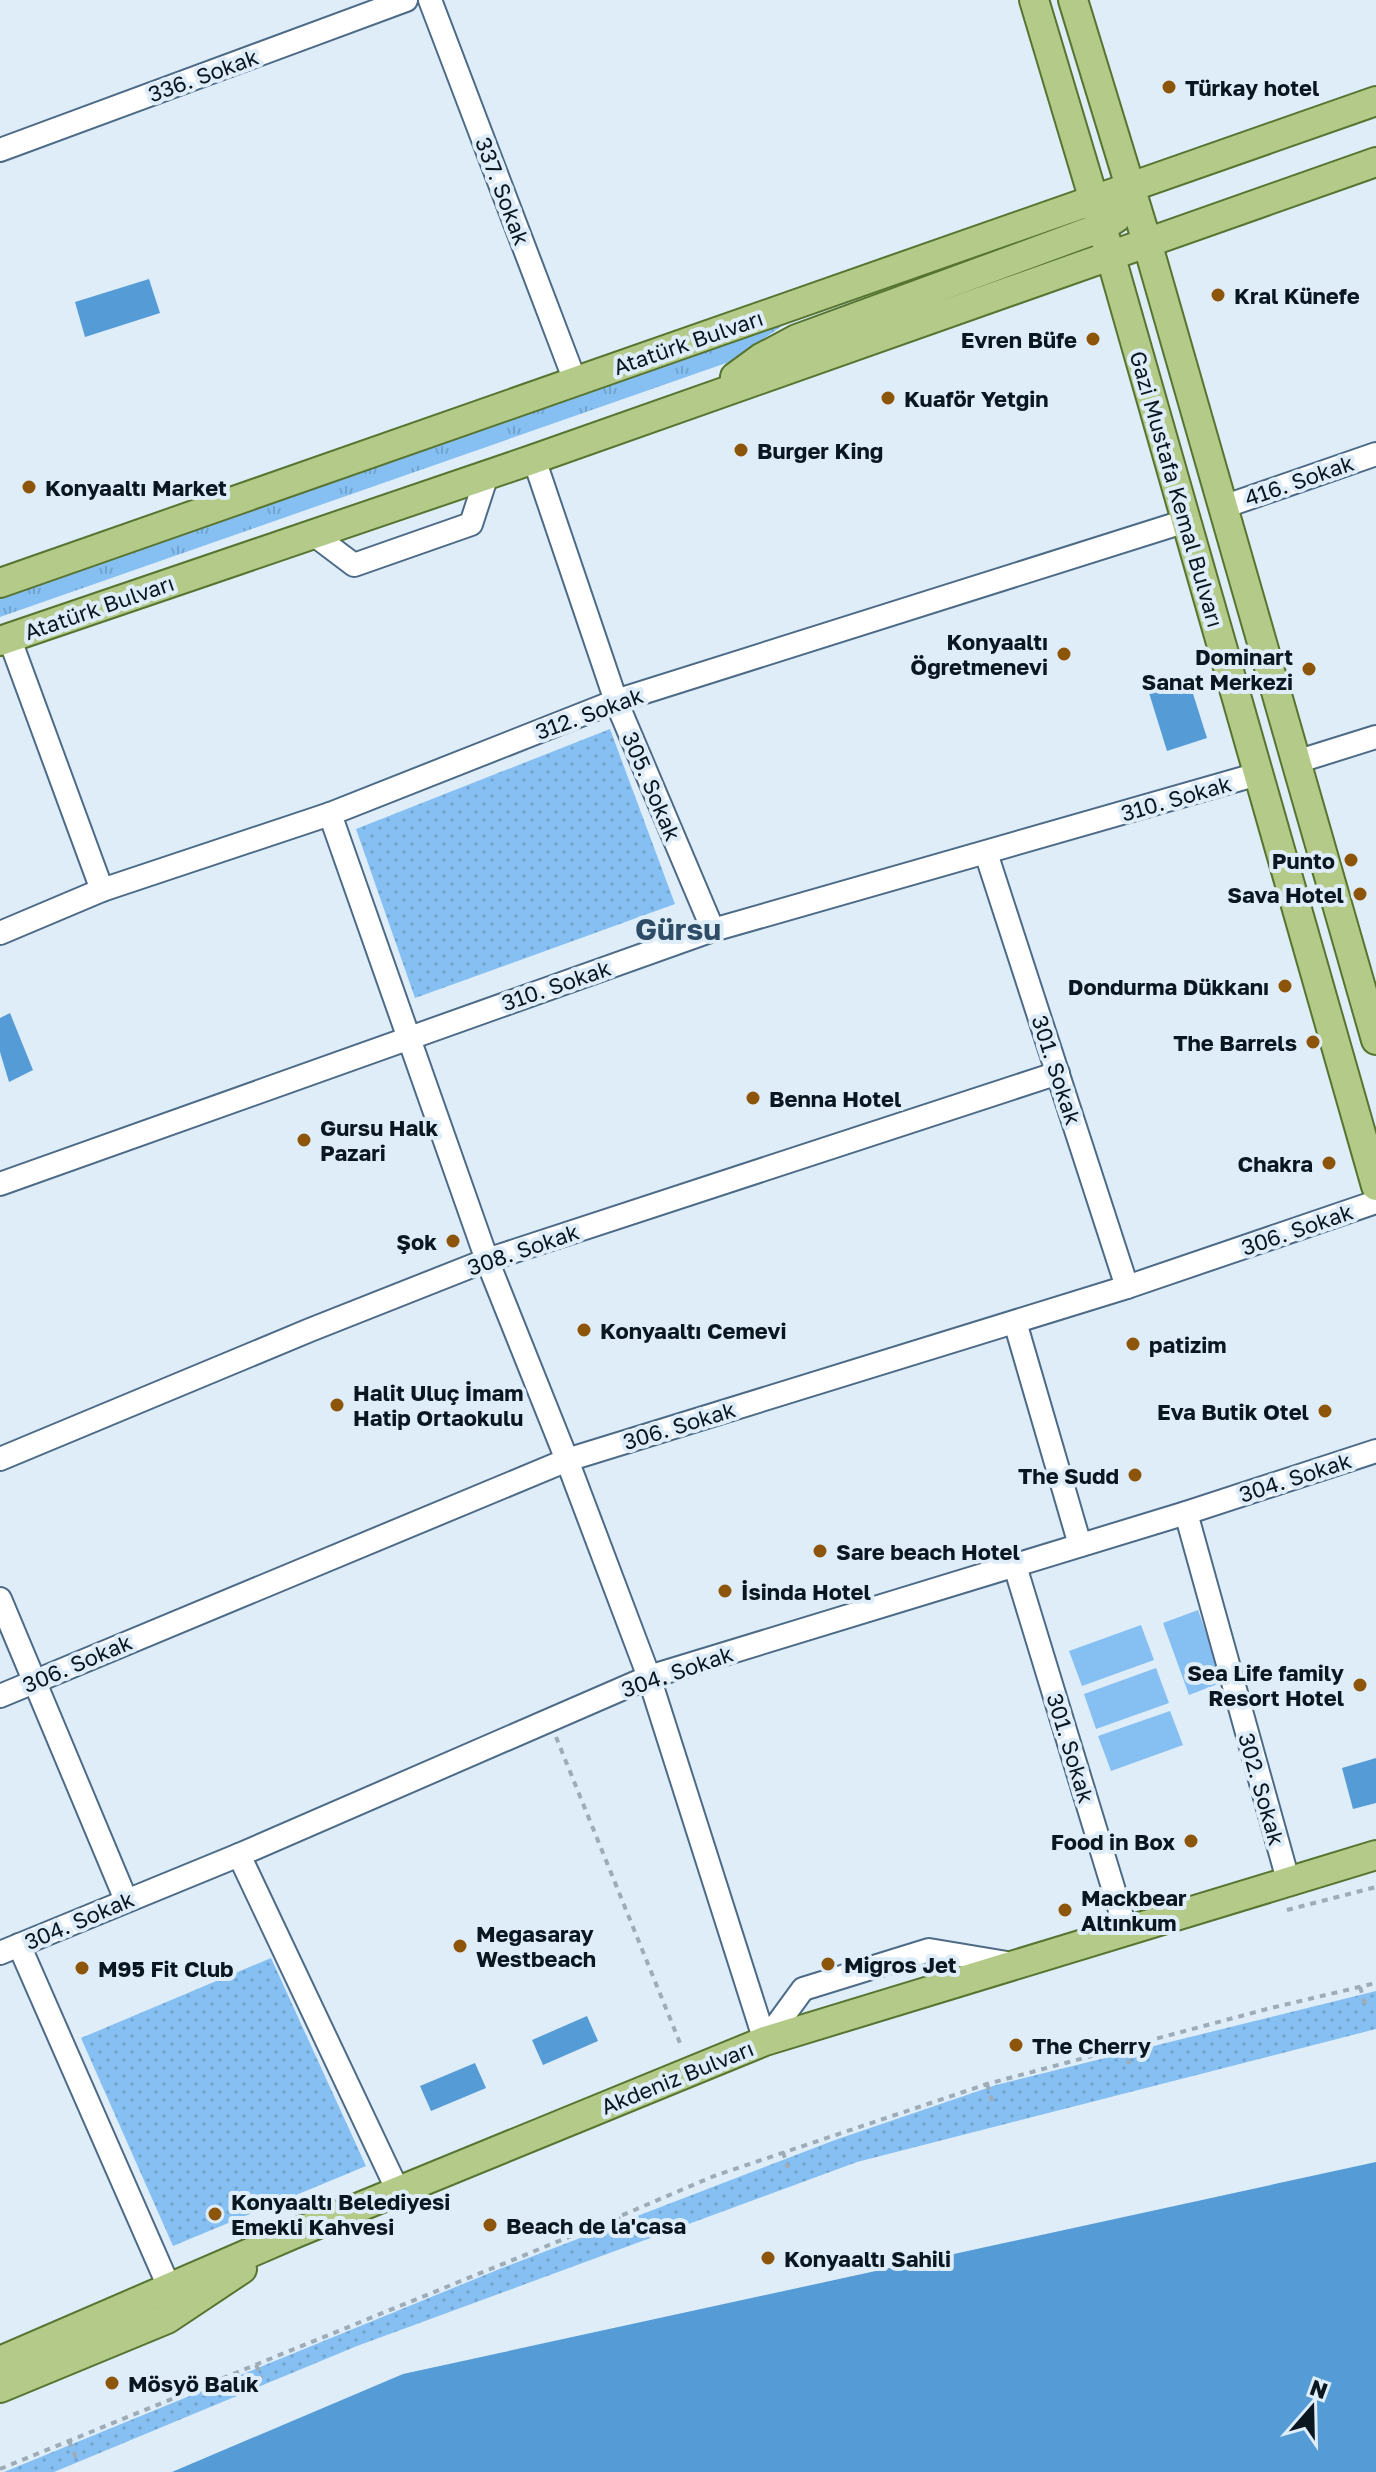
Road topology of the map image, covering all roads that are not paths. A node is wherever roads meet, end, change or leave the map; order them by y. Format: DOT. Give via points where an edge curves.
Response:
graph roads {
  1 [pos="406,0"];
  2 [pos="430,0"];
  3 [pos="1034,0"];
  4 [pos="1073,0"];
  5 [pos="1376,101"];
  6 [pos="0,150"];
  7 [pos="1376,162"];
  8 [pos="1129,188"];
  9 [pos="1102,227"];
  10 [pos="1147,242"];
  11 [pos="575,381"];
  12 [pos="1376,454"];
  13 [pos="534,459"];
  14 [pos="487,475"];
  15 [pos="1223,507"];
  16 [pos="1186,521"];
  17 [pos="313,534"];
  18 [pos="0,583"];
  19 [pos="5,639"];
  20 [pos="616,701"];
  21 [pos="1376,737"];
  22 [pos="1296,762"];
  23 [pos="1258,774"];
  24 [pos="330,814"];
  25 [pos="986,853"];
  26 [pos="102,890"];
  27 [pos="713,930"];
  28 [pos="0,933"];
  29 [pos="408,1037"];
  30 [pos="1376,1040"];
  31 [pos="1058,1073"];
  32 [pos="0,1184"];
  33 [pos="1376,1186"];
  34 [pos="1376,1202"];
  35 [pos="487,1260"];
  36 [pos="1127,1287"];
  37 [pos="1015,1322"];
  38 [pos="1376,1451"];
  39 [pos="0,1459"];
  40 [pos="567,1460"];
  41 [pos="1186,1513"];
  42 [pos="1080,1545"];
  43 [pos="1015,1566"];
  44 [pos="0,1599"];
  45 [pos="649,1677"];
  46 [pos="34,1680"];
  47 [pos="0,1696"];
  48 [pos="239,1855"];
  49 [pos="1376,1855"];
  50 [pos="1288,1880"];
  51 [pos="126,1900"];
  52 [pos="1126,1930"];
  53 [pos="10,1949"];
  54 [pos="1013,1964"];
  55 [pos="765,2041"];
  56 [pos="398,2191"];
  57 [pos="296,2233"];
  58 [pos="159,2291"];
  59 [pos="160,2322"];
  60 [pos="0,2361"];
  61 [pos="0,2388"];
  1 -- 6 [label="street, 336. Sokak"];
  2 -- 11 [label="street, 337. Sokak"];
  3 -- 9 [label="main road, Gazi Mustafa Kemal Bulvarı"];
  4 -- 8 [label="main road"];
  5 -- 8 [label="main road, Atatürk Bulvarı"];
  7 -- 10 [label="main road, Atatürk Bulvarı"];
  8 -- 9 [label="main road, Atatürk Bulvarı"];
  8 -- 10 [label="main road, Gazi Mustafa Kemal Bulvarı"];
  9 -- 10 [label="main road, Atatürk Bulvarı"];
  9 -- 11 [label="main road, Atatürk Bulvarı"];
  9 -- 13 [label="main road, Atatürk Bulvarı" via="707,397"];
  9 -- 16 [label="main road, Gazi Mustafa Kemal Bulvarı"];
  10 -- 15 [label="main road, Gazi Mustafa Kemal Bulvarı"];
  11 -- 18 [label="main road, Atatürk Bulvarı"];
  12 -- 15 [label="street, 416. Sokak"];
  13 -- 14 [label="main road, Atatürk Bulvarı"];
  13 -- 20 [label="street, 305. Sokak"];
  14 -- 17 [label="main road, Atatürk Bulvarı"];
  14 -- 17 [label="street" via="471,524 354,565"];
  15 -- 22 [label="main road, Gazi Mustafa Kemal Bulvarı"];
  16 -- 20 [label="street, 312. Sokak"];
  16 -- 23 [label="main road, Gazi Mustafa Kemal Bulvarı"];
  17 -- 19 [label="main road, Atatürk Bulvarı"];
  19 -- 26 [label="street"];
  20 -- 24 [label="street, 312. Sokak"];
  20 -- 27 [label="street, 305. Sokak"];
  21 -- 22 [label="street"];
  22 -- 30 [label="main road, Gazi Mustafa Kemal Bulvarı"];
  23 -- 25 [label="street, 310. Sokak"];
  23 -- 33 [label="main road, Gazi Mustafa Kemal Bulvarı"];
  24 -- 26 [label="street, 312. Sokak"];
  24 -- 29 [label="street"];
  25 -- 27 [label="street, 310. Sokak"];
  25 -- 31 [label="street, 301. Sokak"];
  26 -- 28 [label="street, 312. Sokak"];
  27 -- 29 [label="street, 310. Sokak"];
  29 -- 32 [label="street, 310. Sokak"];
  29 -- 35 [label="street"];
  31 -- 35 [label="street, 308. Sokak"];
  31 -- 36 [label="street, 301. Sokak"];
  34 -- 36 [label="street, 306. Sokak"];
  35 -- 39 [label="street, 308. Sokak"];
  35 -- 40 [label="street"];
  36 -- 37 [label="street, 306. Sokak"];
  37 -- 40 [label="street, 306. Sokak"];
  37 -- 42 [label="street"];
  38 -- 41 [label="street, 304. Sokak"];
  40 -- 45 [label="street"];
  40 -- 46 [label="street, 306. Sokak"];
  41 -- 42 [label="street, 304. Sokak"];
  41 -- 50 [label="street, 302. Sokak"];
  42 -- 43 [label="street, 304. Sokak"];
  43 -- 45 [label="street, 304. Sokak"];
  43 -- 52 [label="street, 301. Sokak"];
  44 -- 46 [label="street"];
  45 -- 48 [label="street, 304. Sokak"];
  45 -- 55 [label="street"];
  46 -- 47 [label="street, 306. Sokak"];
  46 -- 51 [label="street"];
  48 -- 51 [label="street, 304. Sokak"];
  48 -- 56 [label="street"];
  49 -- 50 [label="main road, Akdeniz Bulvarı"];
  50 -- 52 [label="main road, Akdeniz Bulvarı"];
  51 -- 53 [label="street, 304. Sokak"];
  52 -- 54 [label="main road, Akdeniz Bulvarı"];
  53 -- 58 [label="street"];
  54 -- 55 [label="main road, Akdeniz Bulvarı"];
  54 -- 55 [label="street" via="929,1950 803,1989"];
  55 -- 56 [label="main road, Akdeniz Bulvarı"];
  56 -- 57 [label="main road, Akdeniz Bulvarı"];
  57 -- 58 [label="main road, Akdeniz Bulvarı"];
  57 -- 59 [label="main road"];
  58 -- 59 [label="main road" via="169,2305"];
  58 -- 60 [label="main road, Akdeniz Bulvarı"];
  59 -- 61 [label="main road"];
}
